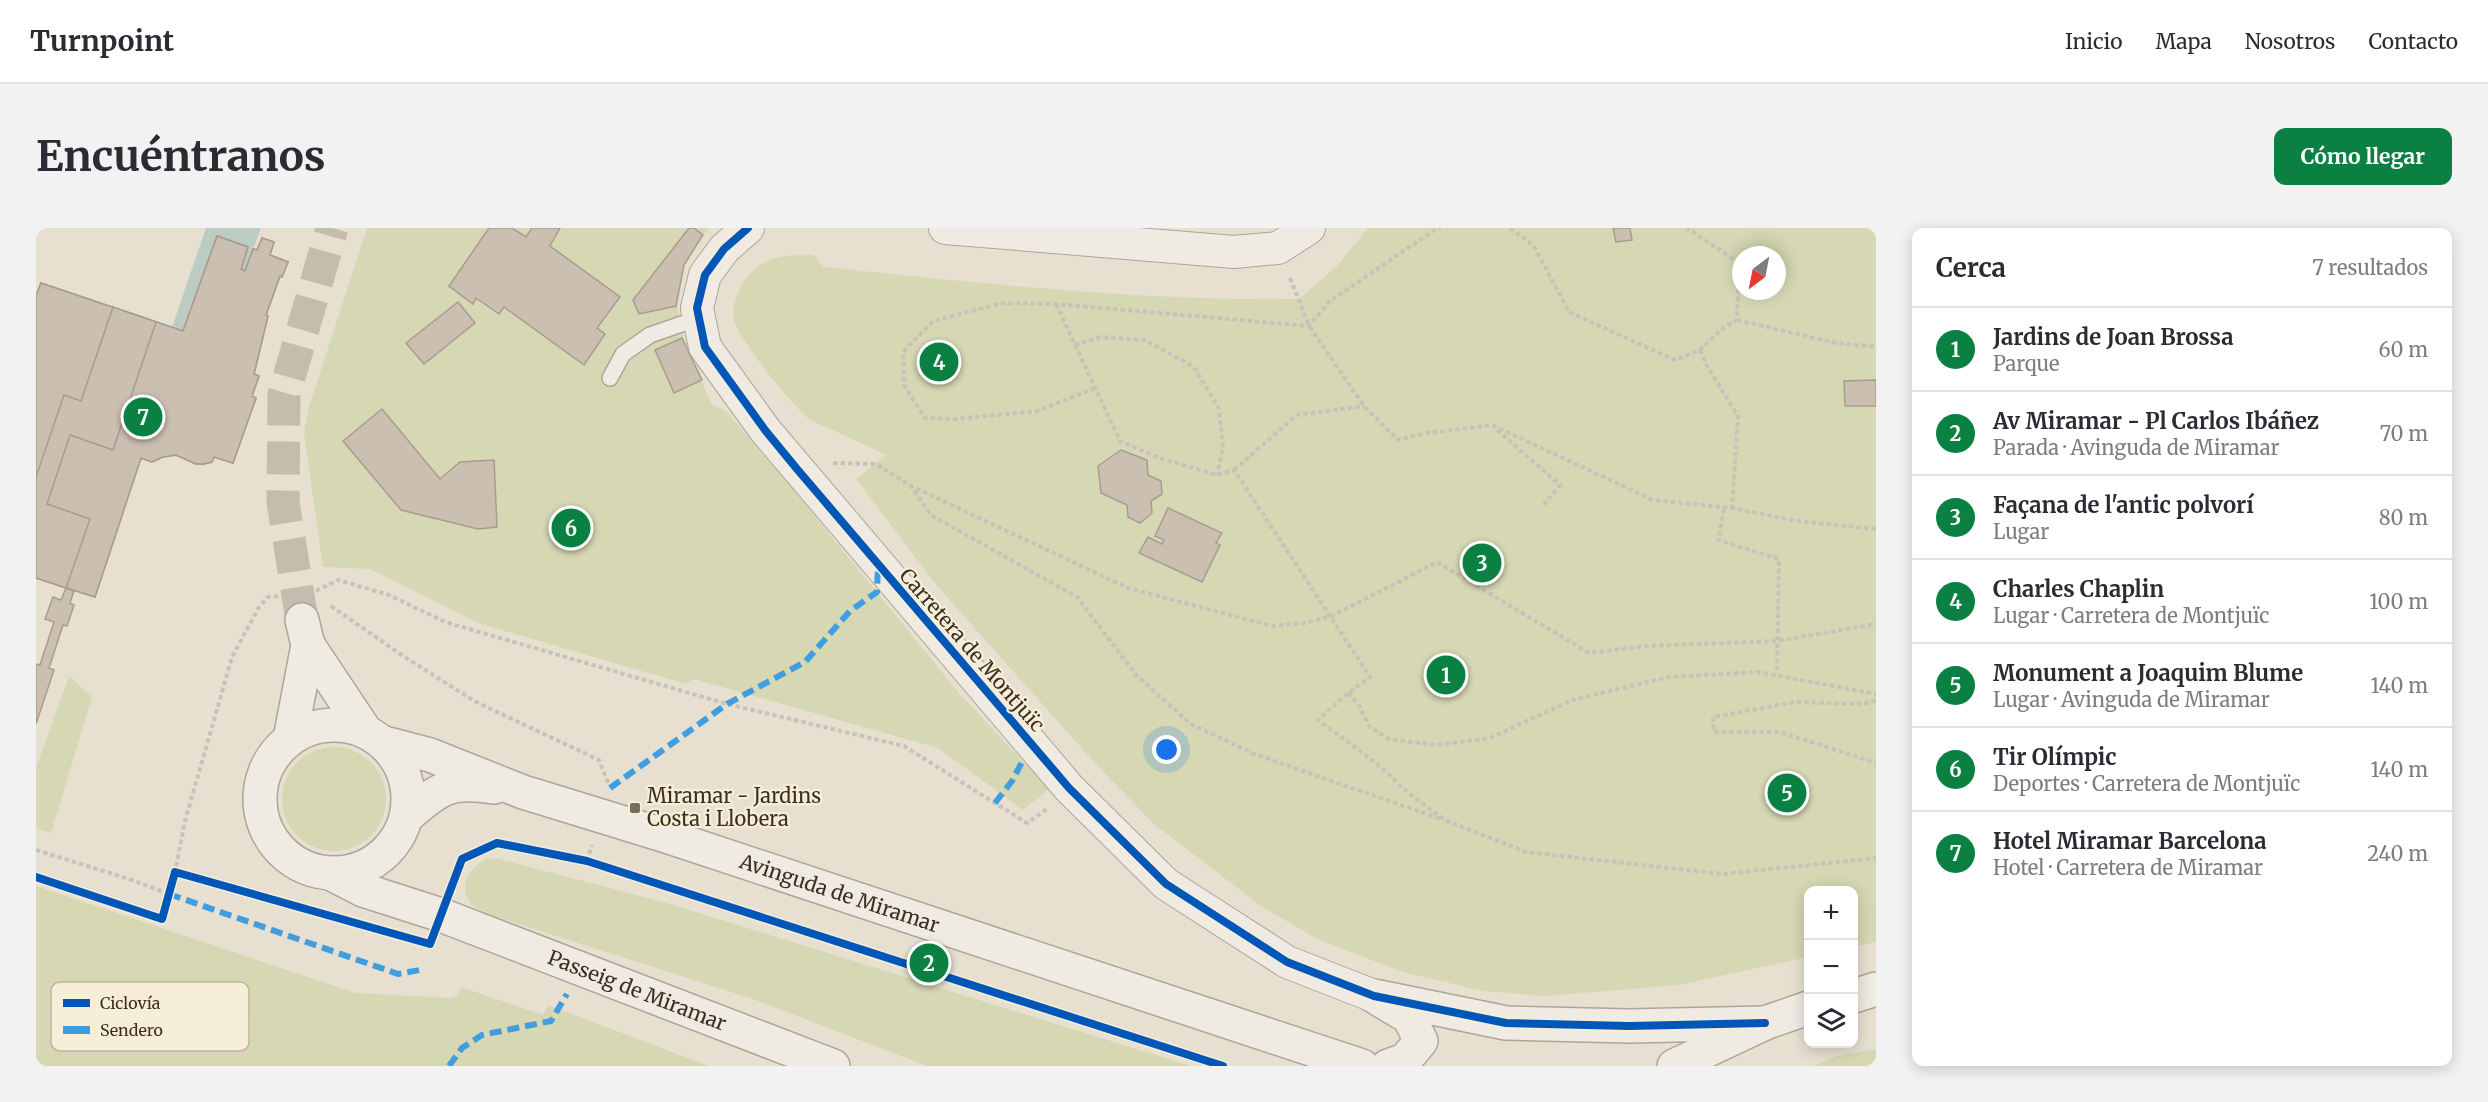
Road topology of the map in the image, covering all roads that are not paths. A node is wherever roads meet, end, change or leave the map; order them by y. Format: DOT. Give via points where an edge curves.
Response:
graph roads {
  1 [pos="748,228"];
  2 [pos="945,228"];
  3 [pos="1309,228"];
  4 [pos="699,318"];
  5 [pos="610,378"];
  6 [pos="375,738"];
  7 [pos="290,739"];
  8 [pos="523,792"];
  9 [pos="407,816"];
  10 [pos="388,852"];
  11 [pos="332,874"];
  12 [pos="441,915"];
  13 [pos="1876,989"];
  14 [pos="1858,995"];
  15 [pos="1374,996"];
  16 [pos="1804,1010"];
  17 [pos="1765,1023"];
  18 [pos="1693,1062"];
  19 [pos="833,1066"];
  20 [pos="1362,1066"];
  21 [pos="1388,1066"];
  1 -- 4 [label="street, Carretera de Montjuïc" via="724,249 705,275 697,308"];
  2 -- 3 [label="street" via="1234,252 1278,248"];
  4 -- 5 [label="lane" via="650,335 623,354"];
  4 -- 15 [label="street, Carretera de Montjuïc" via="705,347 765,430 1069,788 1166,884 1287,962"];
  6 -- 7 [label="street" via="346,725 327,725 307,729"];
  6 -- 7 [label="street" via="310,612"];
  6 -- 8 [label="street, Avinguda de Miramar"];
  6 -- 9 [label="street" via="405,776"];
  7 -- 11 [label="street" via="273,756 263,777 260,801 264,824 275,844 291,860 311,870"];
  8 -- 9 [label="street, Avinguda de Miramar" via="466,783 437,791"];
  8 -- 20 [label="street, Avinguda de Miramar"];
  9 -- 10 [label="street"];
  10 -- 11 [label="street" via="353,872"];
  10 -- 12 [label="street, Passeig de Miramar" via="406,892"];
  11 -- 12 [label="street, Passeig de Miramar" via="363,890"];
  12 -- 19 [label="street, Passeig de Miramar"];
  13 -- 14 [label="street"];
  15 -- 17 [label="street" via="1506,1023"];
  15 -- 21 [label="street" via="1409,1017 1421,1041 1405,1060"];
  16 -- 17 [label="street"];
  17 -- 18 [label="street"];
}
